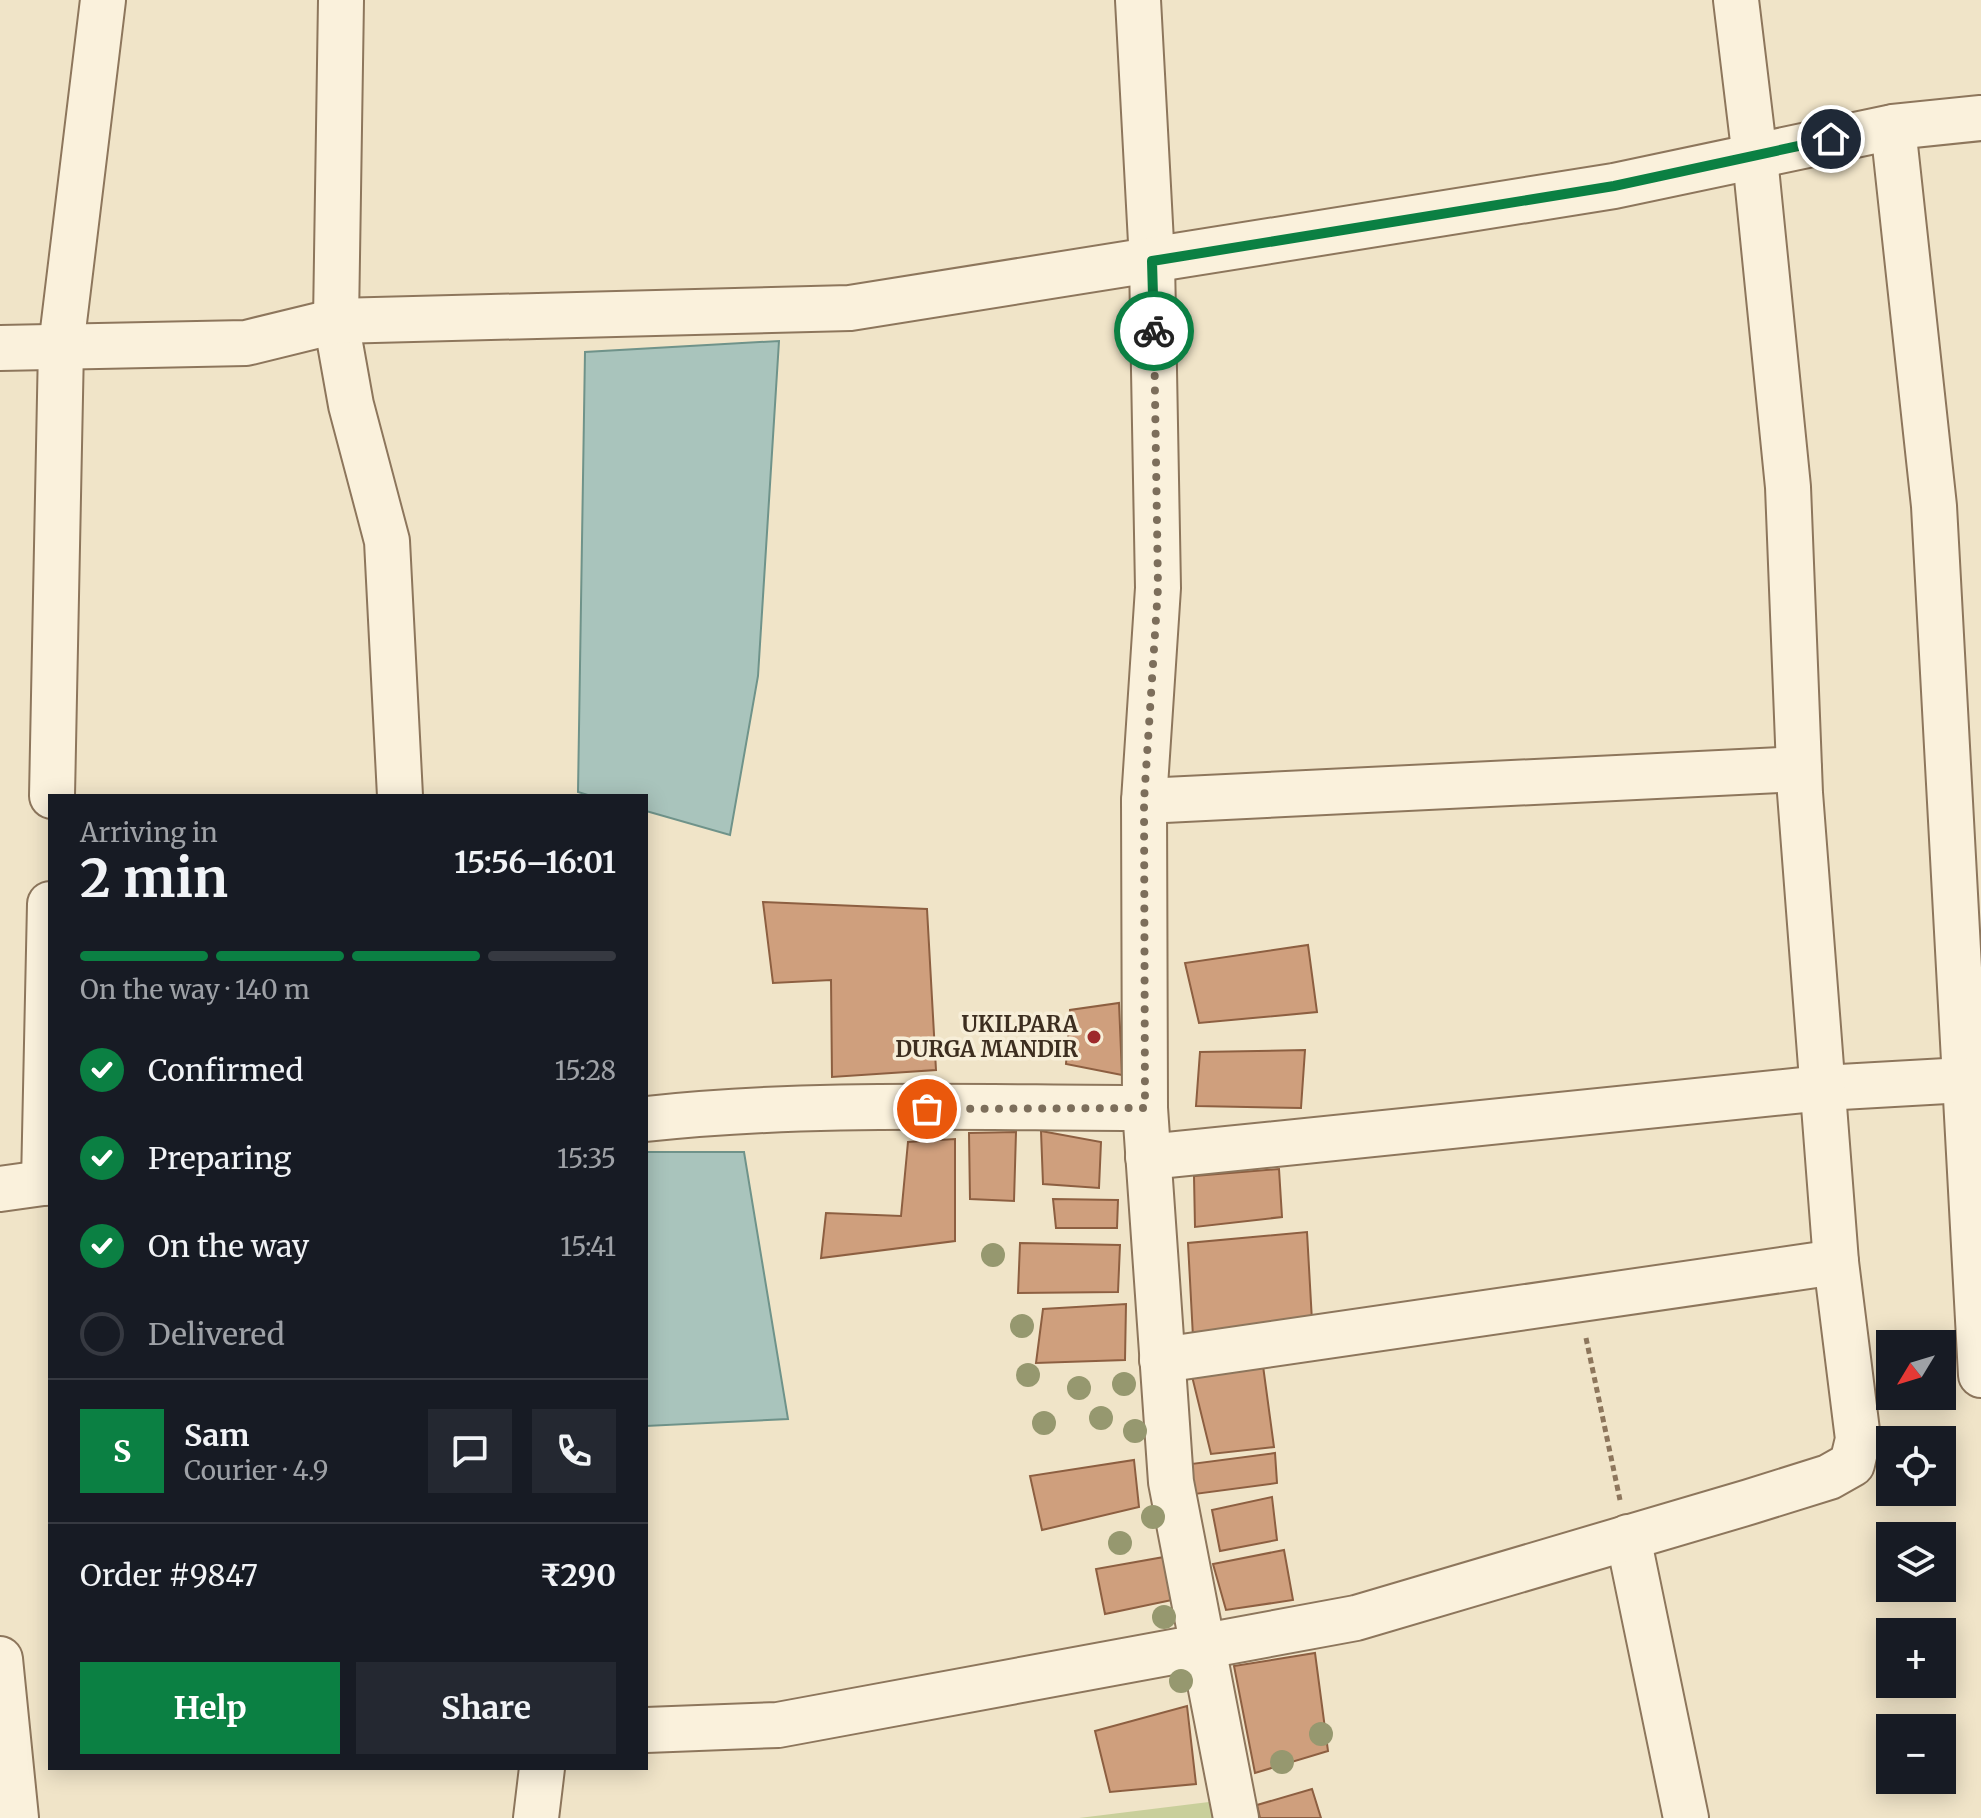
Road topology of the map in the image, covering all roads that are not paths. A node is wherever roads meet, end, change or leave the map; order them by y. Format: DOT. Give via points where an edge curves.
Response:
graph roads {
  1 [pos="103,0"];
  2 [pos="341,0"];
  3 [pos="1138,0"];
  4 [pos="1736,0"];
  5 [pos="1981,118"];
  6 [pos="1893,127"];
  7 [pos="1755,158"];
  8 [pos="1152,261"];
  9 [pos="336,321"];
  10 [pos="61,347"];
  11 [pos="0,348"];
  12 [pos="1799,769"];
  13 [pos="52,794"];
  14 [pos="400,794"];
  15 [pos="1144,801"];
  16 [pos="1964,1080"];
  17 [pos="1823,1088"];
  18 [pos="48,1089"];
  19 [pos="1145,1108"];
  20 [pos="648,1119"];
  21 [pos="1148,1157"];
  22 [pos="47,1182"];
  23 [pos="0,1189"];
  24 [pos="1836,1262"];
  25 [pos="1162,1360"];
  26 [pos="1981,1375"];
  27 [pos="1628,1537"];
  28 [pos="1202,1646"];
  29 [pos="0,1659"];
  30 [pos="648,1730"];
  31 [pos="542,1770"];
  32 [pos="11,1816"];
  33 [pos="536,1818"];
  34 [pos="1236,1818"];
  35 [pos="1686,1818"];
  1 -- 10 [label="street"];
  2 -- 9 [label="street"];
  3 -- 8 [label="street"];
  4 -- 7 [label="street"];
  5 -- 6 [label="street"];
  6 -- 7 [label="street"];
  6 -- 16 [label="street" via="1934,506"];
  7 -- 8 [label="street"];
  7 -- 12 [label="street" via="1788,487"];
  8 -- 9 [label="street" via="850,308"];
  8 -- 15 [label="street" via="1158,588"];
  9 -- 10 [label="street" via="246,343"];
  9 -- 14 [label="street" via="351,405 387,541"];
  10 -- 11 [label="street"];
  10 -- 13 [label="street"];
  12 -- 15 [label="street"];
  12 -- 17 [label="street"];
  15 -- 19 [label="street"];
  16 -- 17 [label="street"];
  16 -- 26 [label="street"];
  17 -- 21 [label="street"];
  17 -- 24 [label="street"];
  18 -- 22 [label="street"];
  19 -- 20 [label="street" via="834,1109"];
  19 -- 21 [label="street"];
  21 -- 25 [label="street"];
  22 -- 23 [label="street"];
  24 -- 25 [label="street"];
  24 -- 27 [label="street" via="1858,1439 1852,1464 1829,1477"];
  25 -- 28 [label="street" via="1171,1482"];
  27 -- 28 [label="street" via="1356,1618"];
  27 -- 35 [label="street"];
  28 -- 30 [label="street" via="778,1725"];
  28 -- 34 [label="street"];
  29 -- 32 [label="street"];
  31 -- 33 [label="street"];
}
